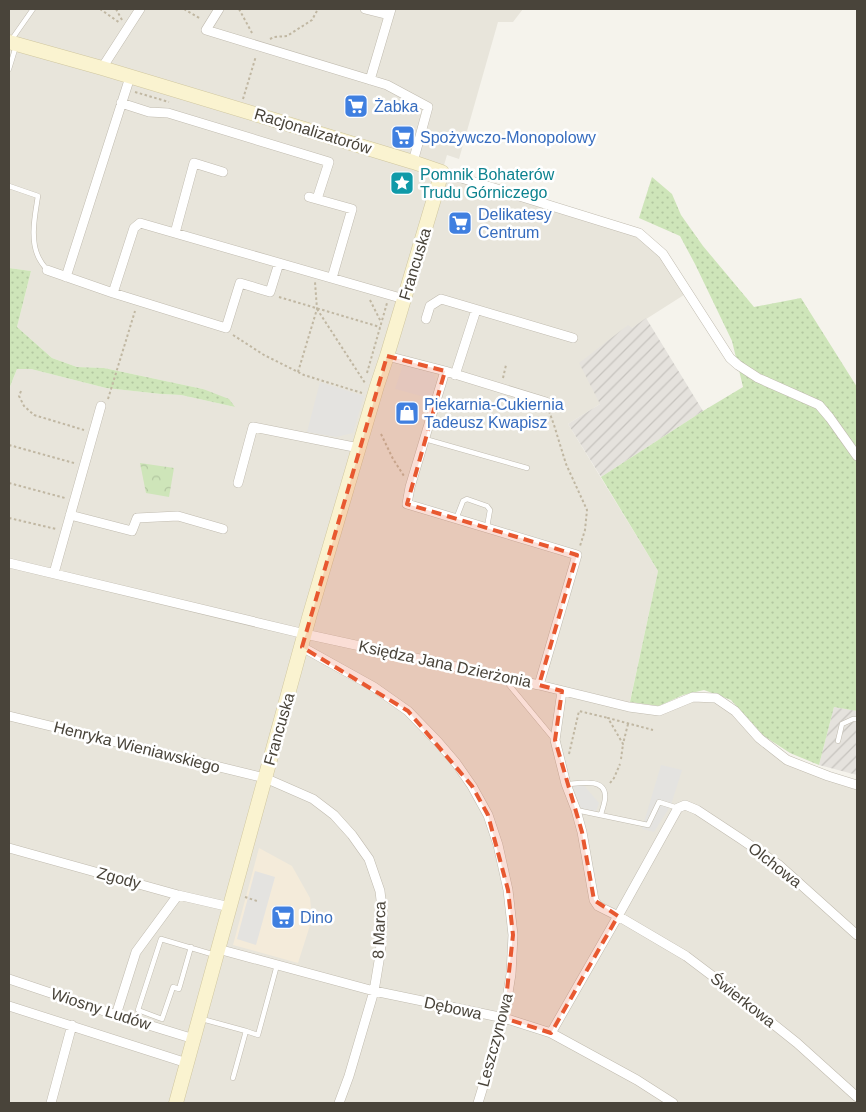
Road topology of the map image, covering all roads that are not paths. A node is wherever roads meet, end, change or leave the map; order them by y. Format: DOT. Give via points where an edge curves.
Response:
graph roads {
  1 [pos="33,9"];
  2 [pos="140,9"];
  3 [pos="219,9"];
  4 [pos="365,9"];
  5 [pos="390,12"];
  6 [pos="12,43"];
  7 [pos="102,68"];
  8 [pos="9,69"];
  9 [pos="130,77"];
  10 [pos="370,80"];
  11 [pos="121,103"];
  12 [pos="413,162"];
  13 [pos="222,172"];
  14 [pos="442,172"];
  15 [pos="9,186"];
  16 [pos="175,233"];
  17 [pos="279,263"];
  18 [pos="47,270"];
  19 [pos="66,277"];
  20 [pos="332,278"];
  21 [pos="113,293"];
  22 [pos="404,299"];
  23 [pos="476,310"];
  24 [pos="426,319"];
  25 [pos="574,338"];
  26 [pos="387,356"];
  27 [pos="445,372"];
  28 [pos="455,375"];
  29 [pos="546,402"];
  30 [pos="101,406"];
  31 [pos="425,438"];
  32 [pos="359,448"];
  33 [pos="857,456"];
  34 [pos="527,468"];
  35 [pos="238,482"];
  36 [pos="70,515"];
  37 [pos="456,519"];
  38 [pos="223,529"];
  39 [pos="486,529"];
  40 [pos="9,563"];
  41 [pos="54,573"];
  42 [pos="303,640"];
  43 [pos="502,677"];
  44 [pos="539,685"];
  45 [pos="562,691"];
  46 [pos="9,716"];
  47 [pos="857,719"];
  48 [pos="555,740"];
  49 [pos="838,741"];
  50 [pos="265,778"];
  51 [pos="565,780"];
  52 [pos="857,785"];
  53 [pos="681,806"];
  54 [pos="576,810"];
  55 [pos="601,815"];
  56 [pos="9,848"];
  57 [pos="178,895"];
  58 [pos="230,907"];
  59 [pos="618,916"];
  60 [pos="857,935"];
  61 [pos="191,948"];
  62 [pos="217,952"];
  63 [pos="277,965"];
  64 [pos="9,978"];
  65 [pos="374,991"];
  66 [pos="9,1006"];
  67 [pos="116,1015"];
  68 [pos="504,1018"];
  69 [pos="199,1019"];
  70 [pos="72,1025"];
  71 [pos="246,1031"];
  72 [pos="551,1032"];
  73 [pos="194,1039"];
  74 [pos="188,1063"];
  75 [pos="233,1078"];
  76 [pos="857,1097"];
  77 [pos="51,1103"];
  78 [pos="176,1103"];
  79 [pos="339,1103"];
  80 [pos="478,1103"];
  81 [pos="673,1103"];
  1 -- 6 [label="lane"];
  2 -- 7 [label="street"];
  3 -- 10 [label="street" via="206,30"];
  4 -- 5 [label="street"];
  5 -- 10 [label="street"];
  6 -- 7 [label="street, Racjonalizatorów"];
  6 -- 8 [label="lane"];
  7 -- 9 [label="street, Racjonalizatorów"];
  9 -- 11 [label="street"];
  9 -- 12 [label="street, Racjonalizatorów"];
  10 -- 12 [label="street" via="387,85 428,107"];
  11 -- 19 [label="street"];
  11 -- 20 [label="street" via="149,112 168,113 329,162 313,198 352,209"];
  12 -- 14 [label="street, Racjonalizatorów"];
  13 -- 16 [label="street" via="194,163"];
  14 -- 22 [label="street, Francuska"];
  14 -- 33 [label="street, Racjonalizatorów" via="639,233 662,254 730,358 758,378 818,405"];
  15 -- 18 [label="lane" via="38,196 33,230 39,260"];
  16 -- 17 [label="street"];
  16 -- 21 [label="street" via="140,223 134,228"];
  17 -- 20 [label="street"];
  17 -- 21 [label="street" via="270,292 240,283 226,328"];
  18 -- 19 [label="street"];
  19 -- 21 [label="street"];
  20 -- 22 [label="street"];
  22 -- 26 [label="street, Francuska"];
  23 -- 24 [label="street" via="441,299 430,306"];
  23 -- 25 [label="street"];
  23 -- 28 [label="street"];
  26 -- 27 [label="street"];
  26 -- 32 [label="street, Francuska"];
  27 -- 28 [label="street"];
  27 -- 31 [label="street"];
  28 -- 29 [label="street"];
  30 -- 36 [label="street"];
  31 -- 34 [label="lane"];
  31 -- 37 [label="street" via="407,504"];
  32 -- 35 [label="street" via="253,427"];
  32 -- 42 [label="street, Francuska"];
  36 -- 38 [label="street" via="132,531 137,518 178,516"];
  36 -- 41 [label="street"];
  37 -- 39 [label="street"];
  37 -- 39 [label="lane" via="463,501 467,499 490,510"];
  39 -- 44 [label="street" via="577,555"];
  40 -- 41 [label="street, Księdza Jana Dzierżonia"];
  41 -- 42 [label="street, Księdza Jana Dzierżonia"];
  42 -- 43 [label="street, Księdza Jana Dzierżonia"];
  42 -- 50 [label="street, Francuska"];
  42 -- 68 [label="street, Leszczynowa" via="408,711 456,763 488,815 508,890 513,935"];
  43 -- 44 [label="street, Księdza Jana Dzierżonia"];
  43 -- 48 [label="lane"];
  44 -- 45 [label="street, Księdza Jana Dzierżonia"];
  45 -- 48 [label="street"];
  45 -- 52 [label="street, Księdza Jana Dzierżonia" via="659,711 693,697 716,698 735,711 759,738 787,760"];
  46 -- 50 [label="street, Henryka Wieniawskiego"];
  47 -- 49 [label="lane" via="842,724"];
  48 -- 51 [label="street, Świerkowa"];
  50 -- 58 [label="street, Francuska"];
  50 -- 65 [label="street, 8 Marca" via="313,799 334,815 368,859 380,891 382,918"];
  51 -- 54 [label="street, Świerkowa"];
  51 -- 55 [label="lane" via="596,783 602,787 606,796"];
  53 -- 55 [label="lane" via="659,802 648,825"];
  53 -- 59 [label="street"];
  53 -- 60 [label="street, Olchowa" via="697,810 779,866"];
  54 -- 55 [label="lane"];
  54 -- 59 [label="street, Świerkowa" via="594,900 598,906"];
  56 -- 57 [label="street, Zgody"];
  57 -- 58 [label="street, Zgody"];
  57 -- 67 [label="street" via="136,952"];
  58 -- 62 [label="street, Francuska"];
  59 -- 72 [label="street"];
  59 -- 76 [label="street, Świerkowa" via="686,956 797,1043"];
  61 -- 61 [label="lane" via="161,939 138,1010 162,1019 173,986 179,989"];
  61 -- 62 [label="lane"];
  62 -- 63 [label="street, Dębowa"];
  62 -- 69 [label="street, Francuska"];
  63 -- 65 [label="street, Dębowa"];
  63 -- 71 [label="lane" via="258,1035"];
  64 -- 67 [label="street, Wiosny Ludów"];
  65 -- 68 [label="street, Dębowa"];
  65 -- 79 [label="street, 8 Marca"];
  66 -- 70 [label="street, Wiosny Ludów"];
  67 -- 73 [label="street, Wiosny Ludów"];
  68 -- 72 [label="street, Dębowa"];
  68 -- 80 [label="street, Leszczynowa"];
  69 -- 71 [label="lane"];
  69 -- 73 [label="street, Francuska"];
  70 -- 74 [label="street, Wiosny Ludów"];
  70 -- 77 [label="street"];
  71 -- 75 [label="lane"];
  72 -- 81 [label="street, Dębowa"];
  73 -- 74 [label="street, Francuska"];
  74 -- 78 [label="street, Francuska"];
}
